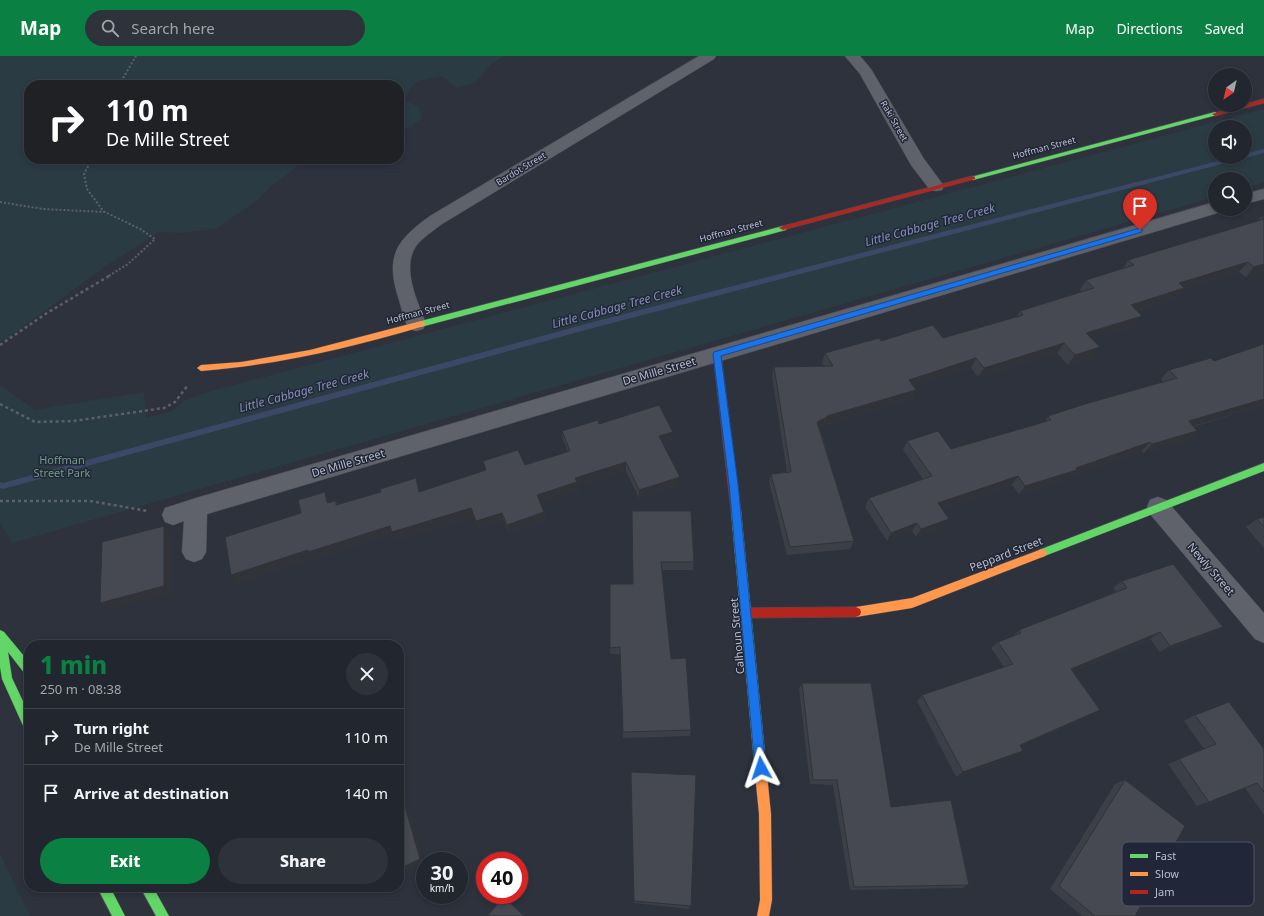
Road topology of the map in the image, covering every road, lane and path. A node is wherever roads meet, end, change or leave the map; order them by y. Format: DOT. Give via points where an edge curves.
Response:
graph roads {
  1 [pos="136,56"];
  2 [pos="709,56"];
  3 [pos="852,56"];
  4 [pos="122,80"];
  5 [pos="1264,101"];
  6 [pos="89,164"];
  7 [pos="936,186"];
  8 [pos="1264,194"];
  9 [pos="1252,198"];
  10 [pos="0,202"];
  11 [pos="1208,210"];
  12 [pos="105,212"];
  13 [pos="416,324"];
  14 [pos="0,345"];
  15 [pos="717,354"];
  16 [pos="201,368"];
  17 [pos="0,404"];
  18 [pos="1264,467"];
  19 [pos="0,501"];
  20 [pos="1158,507"];
  21 [pos="196,508"];
  22 [pos="172,515"];
  23 [pos="194,552"];
  24 [pos="747,613"];
  25 [pos="1264,631"];
  26 [pos="0,635"];
  27 [pos="24,664"];
  28 [pos="24,715"];
  29 [pos="106,892"];
  30 [pos="149,892"];
  31 [pos="119,916"];
  32 [pos="163,916"];
  33 [pos="764,916"];
  1 -- 4 [label="path"];
  2 -- 13 [label="street, Bardot Street" via="436,220 414,236 402,255 400,264"];
  3 -- 7 [label="street, Raki Street" via="866,72 917,161"];
  5 -- 7 [label="street, Hoffman Street"];
  6 -- 12 [label="path" via="84,174 87,190"];
  7 -- 13 [label="street, Hoffman Street"];
  8 -- 9 [label="street"];
  10 -- 12 [label="path" via="43,209"];
  11 -- 15 [label="street, De Mille Street"];
  12 -- 14 [label="path" via="155,239 128,264"];
  13 -- 16 [label="street, Hoffman Street" via="295,356 241,365"];
  15 -- 21 [label="street, De Mille Street"];
  15 -- 24 [label="street, Calhoun Street"];
  16 -- 17 [label="path" via="175,402 164,408 73,421 35,422"];
  18 -- 20 [label="street, Peppard Street"];
  19 -- 22 [label="path" via="90,501"];
  20 -- 24 [label="street, Peppard Street" via="912,603 846,613"];
  20 -- 25 [label="street, Newly Street"];
  21 -- 22 [label="street, De Mille Street"];
  21 -- 23 [label="street"];
  24 -- 33 [label="street, Calhoun Street" via="765,814"];
  26 -- 27 [label="street"];
  26 -- 28 [label="street" via="7,679"];
  29 -- 31 [label="street"];
  30 -- 32 [label="street"];
}
